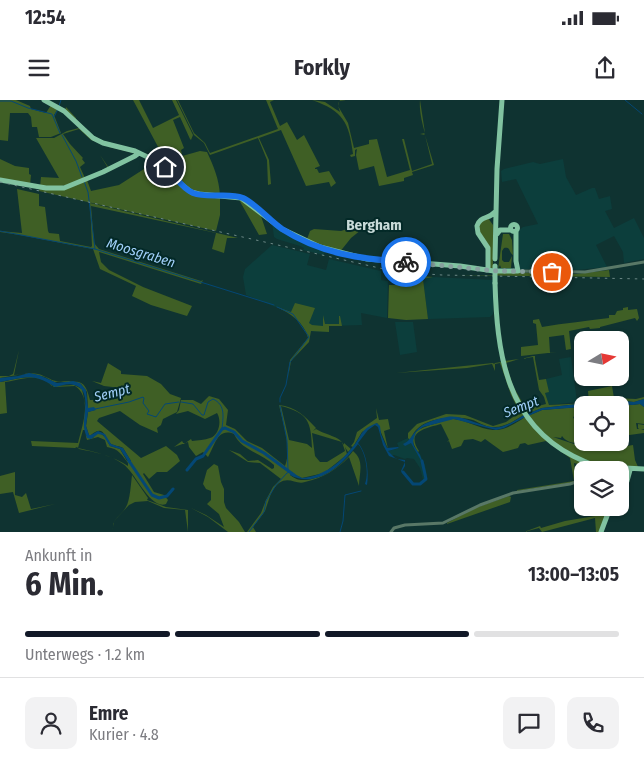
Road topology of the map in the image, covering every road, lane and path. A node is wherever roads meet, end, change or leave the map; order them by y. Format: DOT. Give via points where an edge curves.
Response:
graph roads {
  1 [pos="44,100"];
  2 [pos="502,100"];
  3 [pos="138,153"];
  4 [pos="0,180"];
  5 [pos="496,186"];
  6 [pos="495,212"];
  7 [pos="487,217"];
  8 [pos="495,223"];
  9 [pos="512,230"];
  10 [pos="496,237"];
  11 [pos="495,259"];
  12 [pos="642,262"];
  13 [pos="486,270"];
  14 [pos="518,271"];
  15 [pos="580,459"];
  16 [pos="584,461"];
  17 [pos="586,461"];
  18 [pos="644,471"];
  19 [pos="629,476"];
  20 [pos="574,483"];
  21 [pos="607,516"];
  22 [pos="391,532"];
  23 [pos="601,532"];
  1 -- 3 [label="main road" via="64,111 92,138"];
  2 -- 5 [label="main road"];
  3 -- 4 [label="main road" via="64,188"];
  3 -- 13 [label="main road" via="165,167 191,192 241,198 284,230 326,250 367,259"];
  5 -- 6 [label="main road"];
  5 -- 8 [label="main road"];
  6 -- 7 [label="main road"];
  6 -- 8 [label="main road"];
  7 -- 8 [label="main road"];
  7 -- 13 [label="main road" via="480,220 477,228 487,246"];
  8 -- 9 [label="main road"];
  8 -- 10 [label="main road"];
  8 -- 11 [label="main road"];
  9 -- 10 [label="main road" via="500,230"];
  9 -- 14 [label="main road"];
  10 -- 11 [label="main road"];
  11 -- 15 [label="main road, bridge" via="497,323 503,364 510,385 534,425 556,445"];
  12 -- 14 [label="street" via="585,272"];
  13 -- 14 [label="main road"];
  15 -- 16 [label="main road"];
  15 -- 17 [label="main road"];
  18 -- 19 [label="main road"];
  20 -- 22 [label="street" via="513,493 443,523 405,525"];
  21 -- 23 [label="main road"];
}
